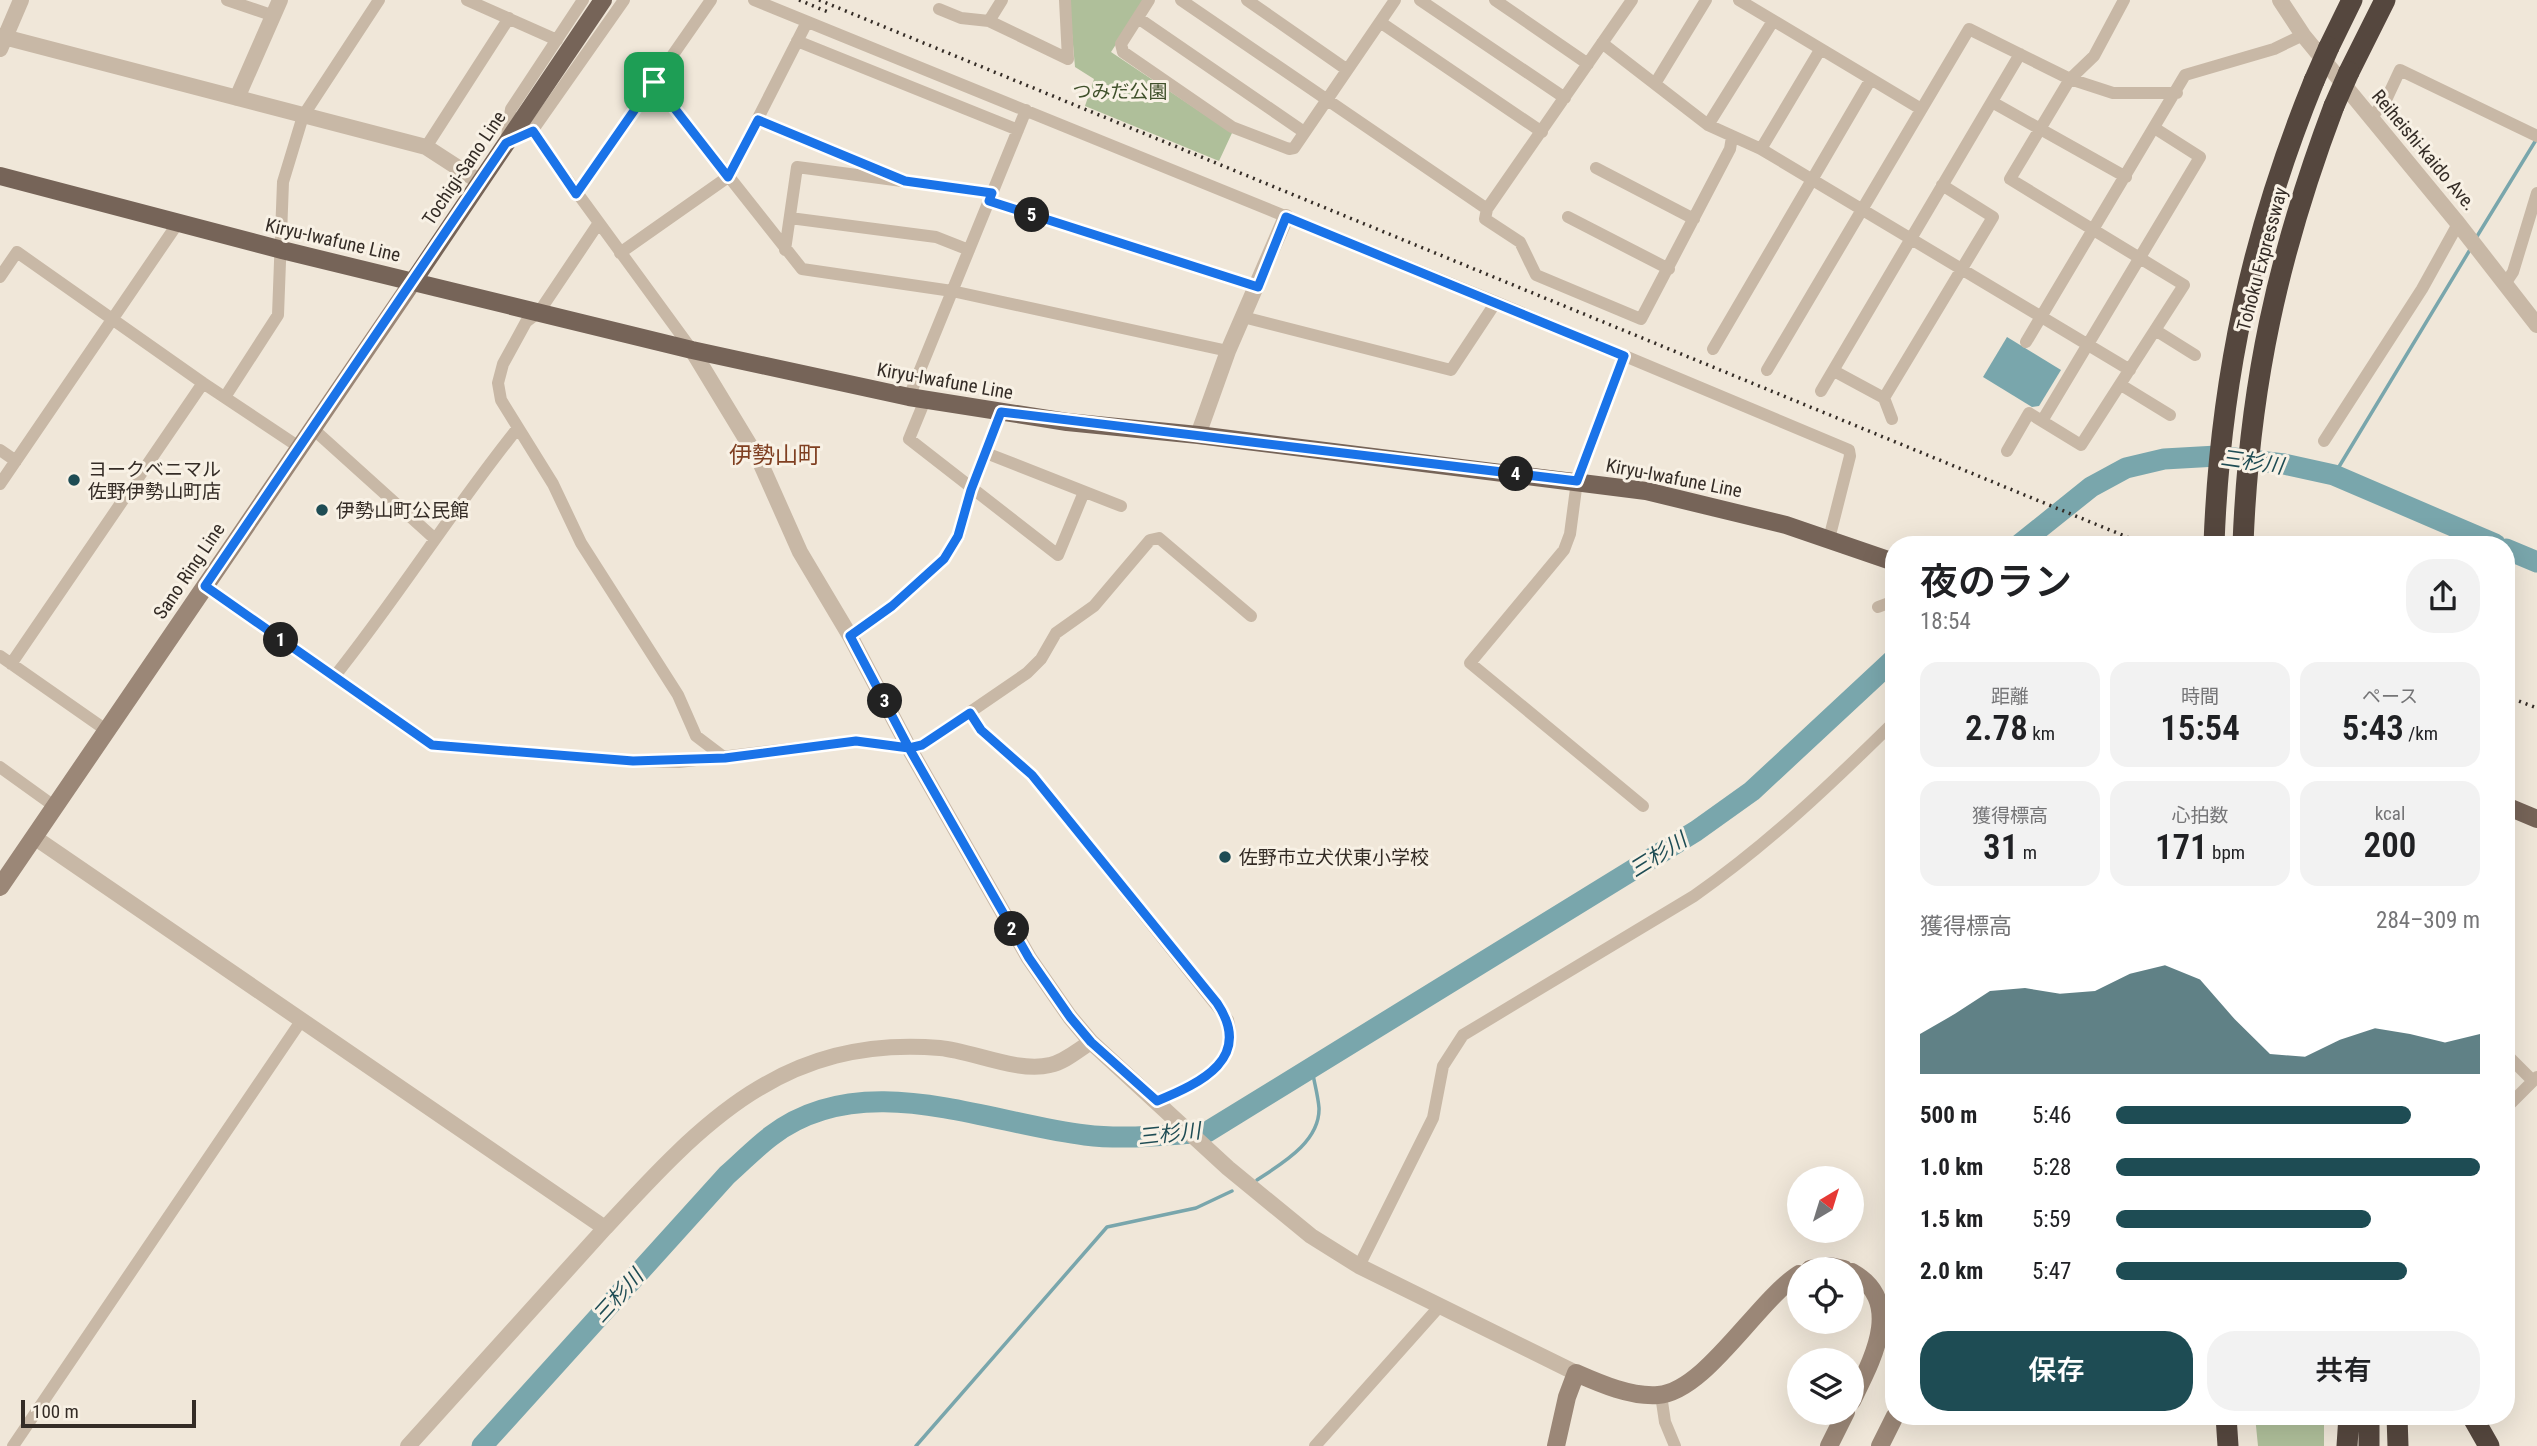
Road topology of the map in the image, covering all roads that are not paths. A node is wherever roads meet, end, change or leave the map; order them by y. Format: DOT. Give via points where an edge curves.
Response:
graph roads {
  1 [pos="21,0"];
  2 [pos="228,0"];
  3 [pos="281,0"];
  4 [pos="379,0"];
  5 [pos="467,0"];
  6 [pos="583,0"];
  7 [pos="603,0"];
  8 [pos="624,0"];
  9 [pos="711,0"];
  10 [pos="754,0"];
  11 [pos="1002,0"];
  12 [pos="1065,0"];
  13 [pos="1149,0"];
  14 [pos="1247,0"];
  15 [pos="1395,0"];
  16 [pos="1420,0"];
  17 [pos="1495,0"];
  18 [pos="1632,0"];
  19 [pos="1706,0"];
  20 [pos="1739,0"];
  21 [pos="2124,0"];
  22 [pos="2280,0"];
  23 [pos="2352,0"];
  24 [pos="2385,0"];
  25 [pos="1184,1"];
  26 [pos="939,9"];
  27 [pos="274,16"];
  28 [pos="1138,18"];
  29 [pos="509,19"];
  30 [pos="989,21"];
  31 [pos="1773,21"];
  32 [pos="807,22"];
  33 [pos="1380,22"];
  34 [pos="2302,35"];
  35 [pos="557,40"];
  36 [pos="2,41"];
  37 [pos="797,41"];
  38 [pos="1602,43"];
  39 [pos="1820,50"];
  40 [pos="2020,54"];
  41 [pos="1588,64"];
  42 [pos="1346,69"];
  43 [pos="1871,79"];
  44 [pos="2070,79"];
  45 [pos="654,82"];
  46 [pos="1656,82"];
  47 [pos="2177,93"];
  48 [pos="237,98"];
  49 [pos="1565,98"];
  50 [pos="1326,99"];
  51 [pos="1992,102"];
  52 [pos="1921,108"];
  53 [pos="1026,110"];
  54 [pos="303,116"];
  55 [pos="2370,119"];
  56 [pos="758,120"];
  57 [pos="1708,125"];
  58 [pos="2040,129"];
  59 [pos="2156,129"];
  60 [pos="1018,130"];
  61 [pos="533,131"];
  62 [pos="1304,132"];
  63 [pos="1542,132"];
  64 [pos="2537,136"];
  65 [pos="1732,137"];
  66 [pos="506,143"];
  67 [pos="426,148"];
  68 [pos="1760,149"];
  69 [pos="1596,168"];
  70 [pos="0,176"];
  71 [pos="728,177"];
  72 [pos="2126,177"];
  73 [pos="1811,179"];
  74 [pos="480,181"];
  75 [pos="905,181"];
  76 [pos="1942,185"];
  77 [pos="2537,193"];
  78 [pos="576,194"];
  79 [pos="991,197"];
  80 [pos="1487,209"];
  81 [pos="1863,210"];
  82 [pos="1286,217"];
  83 [pos="1568,217"];
  84 [pos="790,218"];
  85 [pos="1694,219"];
  86 [pos="178,223"];
  87 [pos="598,224"];
  88 [pos="2461,227"];
  89 [pos="2094,228"];
  90 [pos="1910,239"];
  91 [pos="282,250"];
  92 [pos="785,250"];
  93 [pos="969,250"];
  94 [pos="620,253"];
  95 [pos="2139,255"];
  96 [pos="1669,269"];
  97 [pos="1962,269"];
  98 [pos="0,277"];
  99 [pos="414,280"];
  100 [pos="2505,284"];
  101 [pos="1258,287"];
  102 [pos="952,291"];
  103 [pos="1496,302"];
  104 [pos="539,312"];
  105 [pos="1243,317"];
  106 [pos="2042,317"];
  107 [pos="113,320"];
  108 [pos="2537,325"];
  109 [pos="2155,330"];
  110 [pos="2026,342"];
  111 [pos="2087,344"];
  112 [pos="1713,349"];
  113 [pos="692,350"];
  114 [pos="1228,352"];
  115 [pos="2195,355"];
  116 [pos="1624,356"];
  117 [pos="1767,370"];
  118 [pos="2130,370"];
  119 [pos="1834,371"];
  120 [pos="203,383"];
  121 [pos="2121,385"];
  122 [pos="1821,391"];
  123 [pos="225,397"];
  124 [pos="1884,398"];
  125 [pos="917,399"];
  126 [pos="1001,412"];
  127 [pos="2170,415"];
  128 [pos="1892,419"];
  129 [pos="2042,421"];
  130 [pos="312,428"];
  131 [pos="517,429"];
  132 [pos="1198,435"];
  133 [pos="2324,441"];
  134 [pos="299,447"];
  135 [pos="0,450"];
  136 [pos="2007,451"];
  137 [pos="986,453"];
  138 [pos="16,461"];
  139 [pos="1577,481"];
  140 [pos="0,484"];
  141 [pos="971,490"];
  142 [pos="1084,492"];
  143 [pos="1121,506"];
  144 [pos="2214,536"];
  145 [pos="2243,536"];
  146 [pos="435,539"];
  147 [pos="1829,539"];
  148 [pos="1885,559"];
  149 [pos="205,586"];
  150 [pos="1885,604"];
  151 [pos="1878,607"];
  152 [pos="1251,616"];
  153 [pos="850,636"];
  154 [pos="6,660"];
  155 [pos="334,677"];
  156 [pos="970,713"];
  157 [pos="106,730"];
  158 [pos="1885,731"];
  159 [pos="909,748"];
  160 [pos="725,758"];
  161 [pos="0,767"];
  162 [pos="54,806"];
  163 [pos="1643,806"];
  164 [pos="2515,809"];
  165 [pos="2537,818"];
  166 [pos="34,837"];
  167 [pos="0,887"];
  168 [pos="301,1021"];
  169 [pos="1091,1042"];
  170 [pos="2515,1062"];
  171 [pos="2535,1079"];
  172 [pos="2515,1099"];
  173 [pos="1157,1101"];
  174 [pos="605,1228"];
  175 [pos="1359,1266"];
  176 [pos="1787,1283"];
  177 [pos="1864,1283"];
  178 [pos="1439,1307"];
  179 [pos="1576,1373"];
  180 [pos="1864,1376"];
  181 [pos="1661,1395"];
  182 [pos="1840,1425"];
  183 [pos="1890,1425"];
  184 [pos="2227,1425"];
  185 [pos="2348,1425"];
  186 [pos="2369,1425"];
  187 [pos="2397,1425"];
  188 [pos="2477,1425"];
  189 [pos="13,1446"];
  190 [pos="408,1446"];
  191 [pos="1315,1446"];
  192 [pos="1556,1446"];
  193 [pos="1675,1446"];
  194 [pos="1829,1446"];
  195 [pos="1880,1446"];
  196 [pos="2228,1446"];
  197 [pos="2347,1446"];
  198 [pos="2369,1446"];
  199 [pos="2398,1446"];
  200 [pos="2489,1446"];
  1 -- 36 [label="street"];
  2 -- 27 [label="street"];
  3 -- 27 [label="street"];
  4 -- 54 [label="street"];
  5 -- 29 [label="street"];
  6 -- 35 [label="street"];
  7 -- 66 [label="main road, Tochigi-Sano Line"];
  8 -- 61 [label="street"];
  9 -- 45 [label="street"];
  10 -- 32 [label="street"];
  11 -- 30 [label="street"];
  12 -- 30 [label="street" via="1068,59"];
  13 -- 28 [label="street"];
  14 -- 42 [label="street"];
  15 -- 33 [label="street"];
  16 -- 49 [label="street"];
  17 -- 41 [label="street"];
  18 -- 38 [label="street"];
  19 -- 46 [label="street"];
  20 -- 31 [label="street"];
  21 -- 44 [label="street" via="2094,56"];
  22 -- 34 [label="street, Reiheishi-kaido Ave."];
  23 -- 144 [label="highway, Tohoku Expressway, bridge" via="2314,81 2254,252 2219,447"];
  24 -- 145 [label="highway, Tohoku Expressway, bridge" via="2334,106 2284,254 2258,369"];
  25 -- 50 [label="street"];
  26 -- 30 [label="street" via="961,18"];
  27 -- 48 [label="street"];
  28 -- 62 [label="street"];
  28 -- 62 [label="street" via="1121,44 1134,60 1232,127 1289,149"];
  29 -- 35 [label="street"];
  29 -- 67 [label="street"];
  31 -- 39 [label="street"];
  31 -- 57 [label="street"];
  32 -- 37 [label="street"];
  32 -- 53 [label="street"];
  33 -- 42 [label="street"];
  33 -- 63 [label="street"];
  34 -- 47 [label="street" via="2274,49 2185,75"];
  34 -- 55 [label="street, Reiheishi-kaido Ave."];
  35 -- 66 [label="street" via="511,109"];
  36 -- 48 [label="street"];
  37 -- 56 [label="street"];
  37 -- 60 [label="street"];
  38 -- 41 [label="street"];
  38 -- 46 [label="street"];
  39 -- 43 [label="street"];
  39 -- 68 [label="street"];
  40 -- 44 [label="street"];
  40 -- 51 [label="street"];
  40 -- 52 [label="street" via="1969,29"];
  41 -- 49 [label="street"];
  42 -- 50 [label="street"];
  43 -- 52 [label="street"];
  43 -- 73 [label="street"];
  44 -- 47 [label="street" via="2113,93"];
  44 -- 58 [label="street"];
  45 -- 71 [label="street"];
  45 -- 78 [label="street"];
  46 -- 57 [label="street"];
  47 -- 59 [label="street"];
  48 -- 54 [label="street"];
  49 -- 63 [label="street"];
  50 -- 62 [label="street"];
  50 -- 80 [label="street"];
  51 -- 58 [label="street"];
  51 -- 76 [label="street"];
  52 -- 81 [label="street"];
  53 -- 60 [label="street"];
  53 -- 82 [label="street"];
  54 -- 67 [label="street"];
  54 -- 91 [label="street" via="283,182"];
  55 -- 64 [label="street" via="2386,100 2400,70"];
  55 -- 88 [label="street, Reiheishi-kaido Ave."];
  56 -- 71 [label="street"];
  56 -- 75 [label="street"];
  57 -- 65 [label="street"];
  58 -- 72 [label="street"];
  58 -- 89 [label="street" via="2010,179"];
  59 -- 72 [label="street"];
  59 -- 95 [label="street" via="2200,157"];
  60 -- 79 [label="street"];
  61 -- 66 [label="street"];
  61 -- 78 [label="street"];
  63 -- 80 [label="street"];
  65 -- 68 [label="street"];
  65 -- 85 [label="street"];
  66 -- 74 [label="main road, Tochigi-Sano Line"];
  67 -- 74 [label="street"];
  68 -- 73 [label="street"];
  69 -- 85 [label="street"];
  70 -- 86 [label="main road, Kiryu-Iwafune Line"];
  71 -- 92 [label="street"];
  71 -- 94 [label="street"];
  72 -- 89 [label="street"];
  73 -- 81 [label="street"];
  73 -- 112 [label="street"];
  74 -- 99 [label="main road, Tochigi-Sano Line"];
  75 -- 79 [label="street"];
  75 -- 84 [label="street" via="797,167"];
  76 -- 90 [label="street"];
  76 -- 97 [label="street" via="1993,217"];
  77 -- 100 [label="street"];
  78 -- 87 [label="street"];
  79 -- 93 [label="street"];
  79 -- 101 [label="street"];
  80 -- 96 [label="street" via="1485,219 1520,242 1536,275 1641,319"];
  81 -- 90 [label="street"];
  81 -- 117 [label="street"];
  82 -- 101 [label="street"];
  82 -- 103 [label="street"];
  83 -- 96 [label="street"];
  84 -- 92 [label="street"];
  84 -- 93 [label="street" via="936,236"];
  85 -- 96 [label="street"];
  86 -- 91 [label="main road, Kiryu-Iwafune Line"];
  86 -- 107 [label="street"];
  87 -- 94 [label="street"];
  87 -- 104 [label="street"];
  88 -- 100 [label="street, Reiheishi-kaido Ave."];
  88 -- 133 [label="street"];
  89 -- 95 [label="street"];
  89 -- 106 [label="street"];
  90 -- 97 [label="street"];
  90 -- 119 [label="street"];
  91 -- 99 [label="main road, Kiryu-Iwafune Line"];
  91 -- 123 [label="street" via="274,326"];
  92 -- 102 [label="street" via="809,273"];
  93 -- 102 [label="street"];
  94 -- 113 [label="street"];
  95 -- 109 [label="street" via="2183,285"];
  95 -- 111 [label="street"];
  97 -- 106 [label="street"];
  97 -- 124 [label="street"];
  98 -- 107 [label="street" via="17,252"];
  99 -- 104 [label="main road, Kiryu-Iwafune Line"];
  99 -- 130 [label="main road, Sano Ring Line"];
  100 -- 108 [label="street, Reiheishi-kaido Ave."];
  101 -- 105 [label="street"];
  102 -- 114 [label="street"];
  102 -- 125 [label="street"];
  103 -- 105 [label="street" via="1451,370"];
  103 -- 116 [label="street"];
  104 -- 113 [label="main road, Kiryu-Iwafune Line"];
  104 -- 131 [label="street" via="526,322 498,383 501,400"];
  105 -- 114 [label="street"];
  106 -- 110 [label="street"];
  106 -- 111 [label="street"];
  107 -- 120 [label="street"];
  107 -- 138 [label="street"];
  109 -- 115 [label="street"];
  109 -- 118 [label="street"];
  111 -- 118 [label="street"];
  111 -- 129 [label="street"];
  113 -- 125 [label="main road, Kiryu-Iwafune Line"];
  113 -- 153 [label="street" via="760,462 800,552"];
  114 -- 132 [label="street"];
  116 -- 139 [label="street"];
  116 -- 147 [label="street" via="1849,450"];
  118 -- 121 [label="street"];
  119 -- 122 [label="street"];
  119 -- 124 [label="street"];
  120 -- 123 [label="street"];
  120 -- 154 [label="street"];
  121 -- 127 [label="street"];
  121 -- 129 [label="street" via="2081,445"];
  123 -- 134 [label="street"];
  124 -- 128 [label="street"];
  125 -- 126 [label="main road, Kiryu-Iwafune Line"];
  125 -- 141 [label="street" via="909,439"];
  126 -- 132 [label="main road, Kiryu-Iwafune Line"];
  126 -- 137 [label="street"];
  129 -- 136 [label="street" via="2029,413"];
  130 -- 134 [label="main road, Sano Ring Line"];
  130 -- 146 [label="street"];
  131 -- 146 [label="street"];
  131 -- 160 [label="street" via="553,484 581,543 678,695 696,736"];
  132 -- 139 [label="main road, Kiryu-Iwafune Line"];
  134 -- 149 [label="main road, Sano Ring Line"];
  135 -- 138 [label="street"];
  137 -- 141 [label="street"];
  137 -- 142 [label="street"];
  138 -- 140 [label="street"];
  139 -- 147 [label="main road, Kiryu-Iwafune Line" via="1736,511"];
  139 -- 163 [label="street" via="1564,550 1470,663"];
  141 -- 142 [label="street" via="1058,555"];
  141 -- 153 [label="street" via="958,536 944,559"];
  142 -- 143 [label="street"];
  146 -- 155 [label="street" via="389,608"];
  147 -- 148 [label="main road, Kiryu-Iwafune Line"];
  149 -- 155 [label="street"];
  149 -- 157 [label="main road, Sano Ring Line"];
  150 -- 151 [label="street"];
  152 -- 156 [label="street" via="1159,538 1150,540 1094,606 1056,633 1027,673"];
  153 -- 159 [label="street"];
  154 -- 157 [label="street"];
  155 -- 160 [label="street" via="442,748 633,761"];
  156 -- 159 [label="street" via="922,745"];
  156 -- 173 [label="street" via="981,730 1032,775 1228,1020 1228,1048 1213,1072"];
  157 -- 162 [label="main road, Sano Ring Line"];
  158 -- 175 [label="street" via="1795,818 1731,870 1463,1035 1444,1066 1433,1118"];
  159 -- 160 [label="street" via="856,741"];
  159 -- 169 [label="street" via="1029,958"];
  161 -- 162 [label="street"];
  162 -- 166 [label="main road, Sano Ring Line"];
  164 -- 165 [label="main road"];
  166 -- 167 [label="main road, Sano Ring Line"];
  166 -- 168 [label="street"];
  168 -- 174 [label="street"];
  168 -- 189 [label="street"];
  169 -- 173 [label="street"];
  169 -- 174 [label="street" via="1047,1066 942,1048 893,1047 848,1052 802,1067 765,1084 702,1128"];
  170 -- 171 [label="street"];
  171 -- 172 [label="street"];
  173 -- 175 [label="street" via="1283,1215"];
  174 -- 190 [label="street"];
  175 -- 178 [label="street"];
  176 -- 181 [label="main road" via="1696,1378"];
  177 -- 180 [label="main road" via="1874,1292 1881,1317 1876,1352"];
  178 -- 179 [label="street"];
  178 -- 191 [label="street"];
  179 -- 181 [label="main road" via="1640,1395"];
  179 -- 192 [label="main road"];
  181 -- 193 [label="street"];
  182 -- 194 [label="main road"];
  183 -- 195 [label="main road"];
  184 -- 196 [label="highway"];
  185 -- 197 [label="highway"];
  186 -- 198 [label="highway"];
  187 -- 199 [label="highway"];
  188 -- 200 [label="highway"];
}
